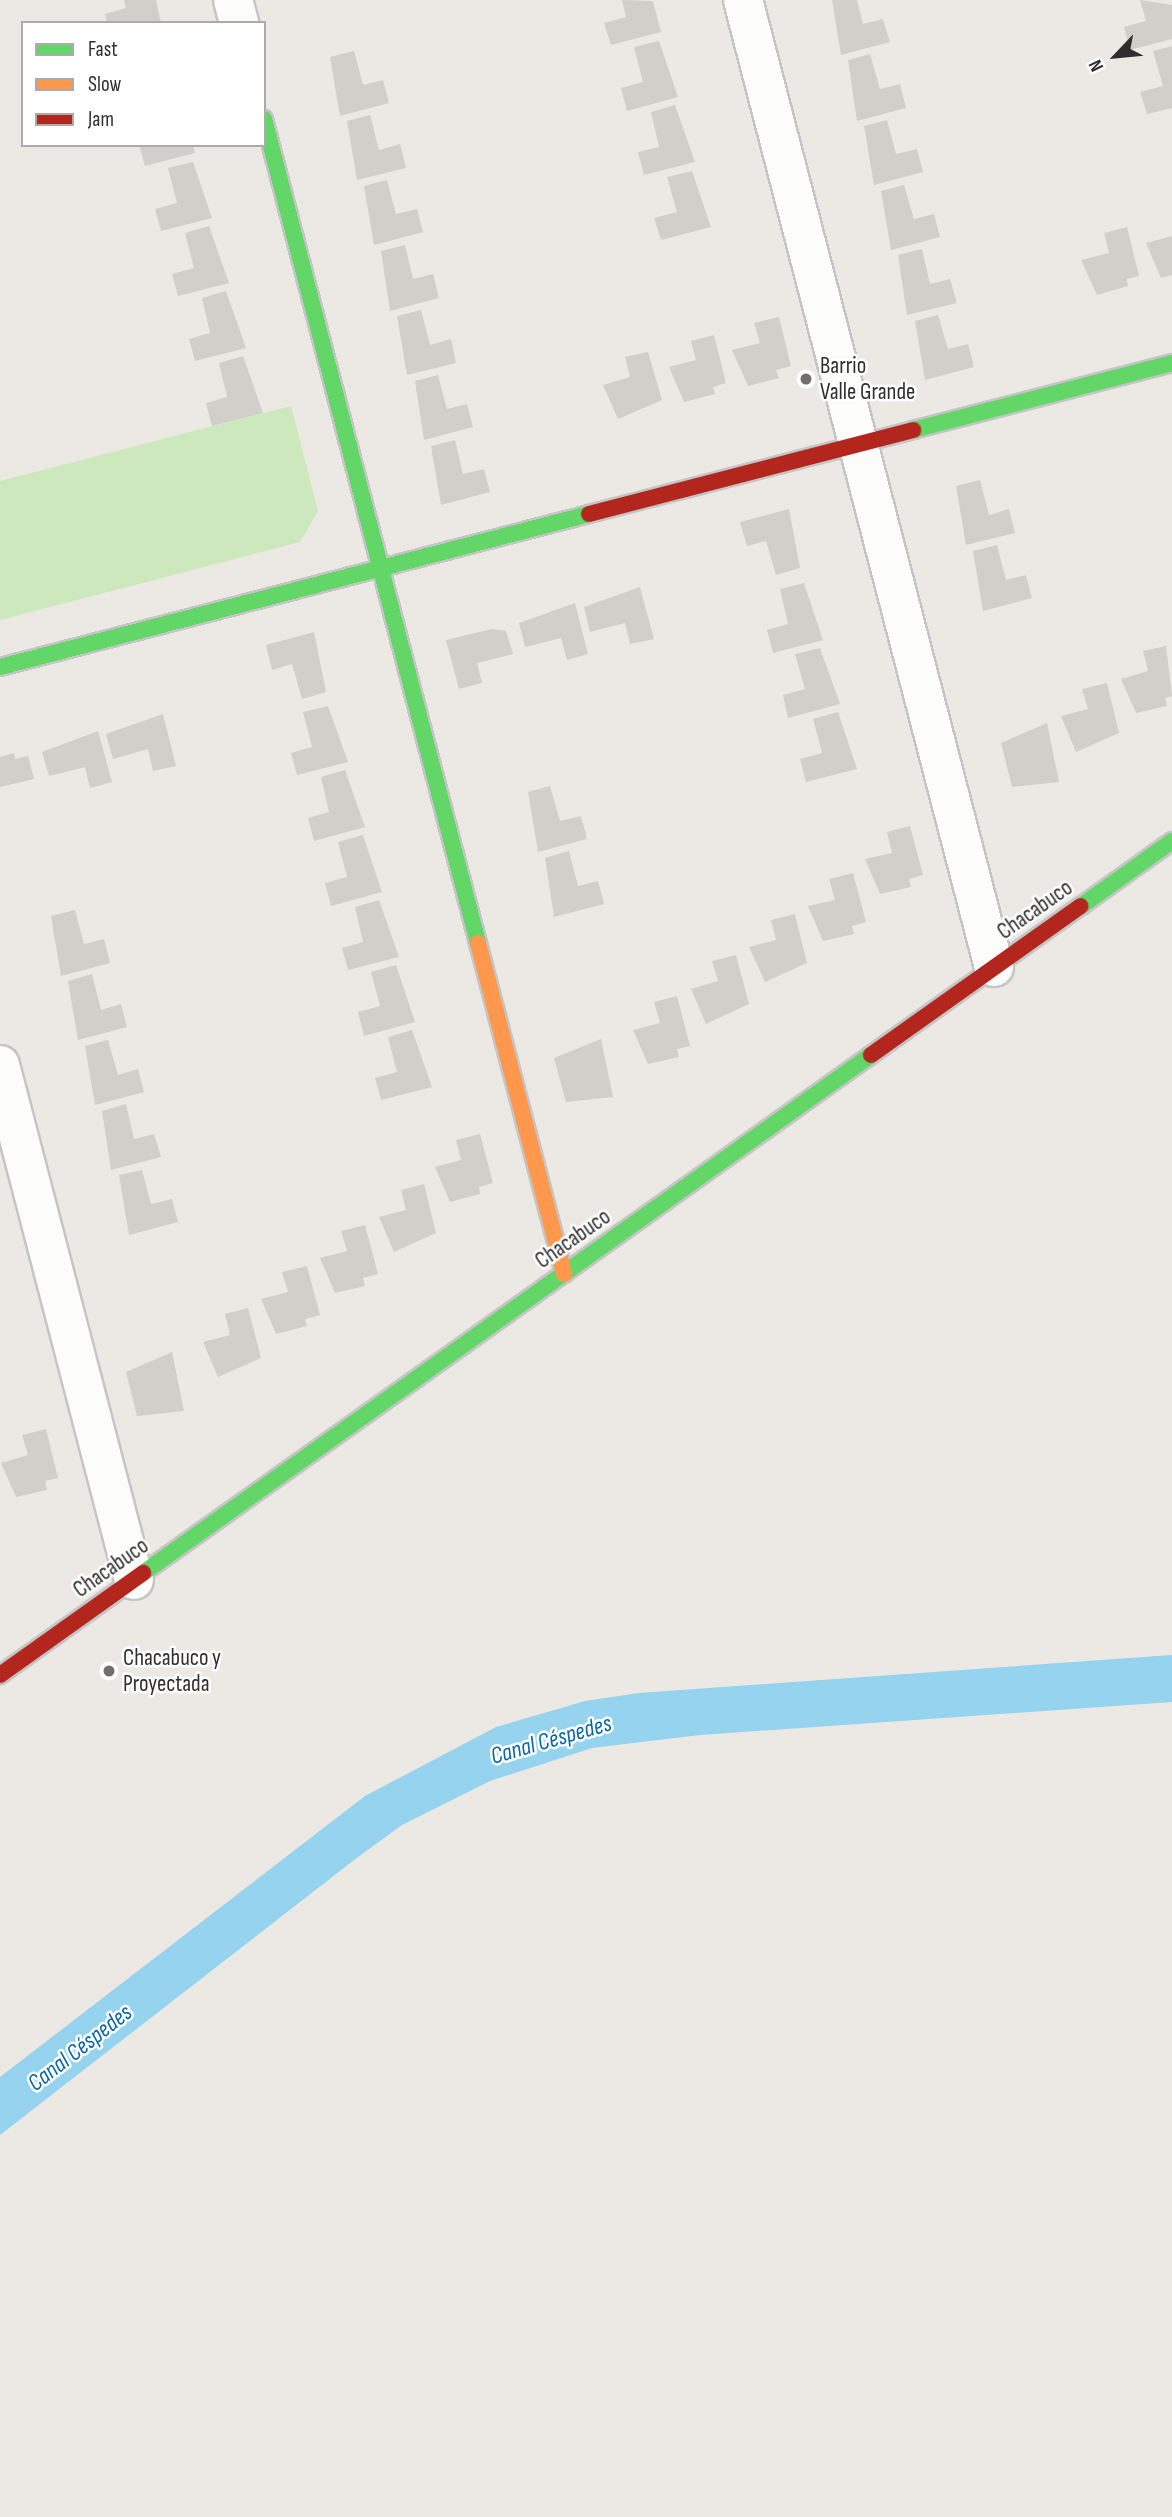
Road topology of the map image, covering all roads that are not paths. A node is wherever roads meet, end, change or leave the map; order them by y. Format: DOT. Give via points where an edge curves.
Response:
graph roads {
  1 [pos="233,0"];
  2 [pos="743,0"];
  3 [pos="238,21"];
  4 [pos="266,127"];
  5 [pos="1172,363"];
  6 [pos="858,444"];
  7 [pos="380,568"];
  8 [pos="0,667"];
  9 [pos="1172,841"];
  10 [pos="994,967"];
  11 [pos="0,1065"];
  12 [pos="564,1274"];
  13 [pos="134,1580"];
  14 [pos="0,1675"];
  1 -- 3 [label="street"];
  2 -- 6 [label="street"];
  4 -- 7 [label="street"];
  5 -- 6 [label="street"];
  6 -- 7 [label="street"];
  6 -- 10 [label="street"];
  7 -- 8 [label="street"];
  7 -- 12 [label="street"];
  9 -- 10 [label="street, Chacabuco"];
  10 -- 12 [label="street, Chacabuco"];
  11 -- 13 [label="street"];
  12 -- 13 [label="street, Chacabuco"];
  13 -- 14 [label="street, Chacabuco"];
}
